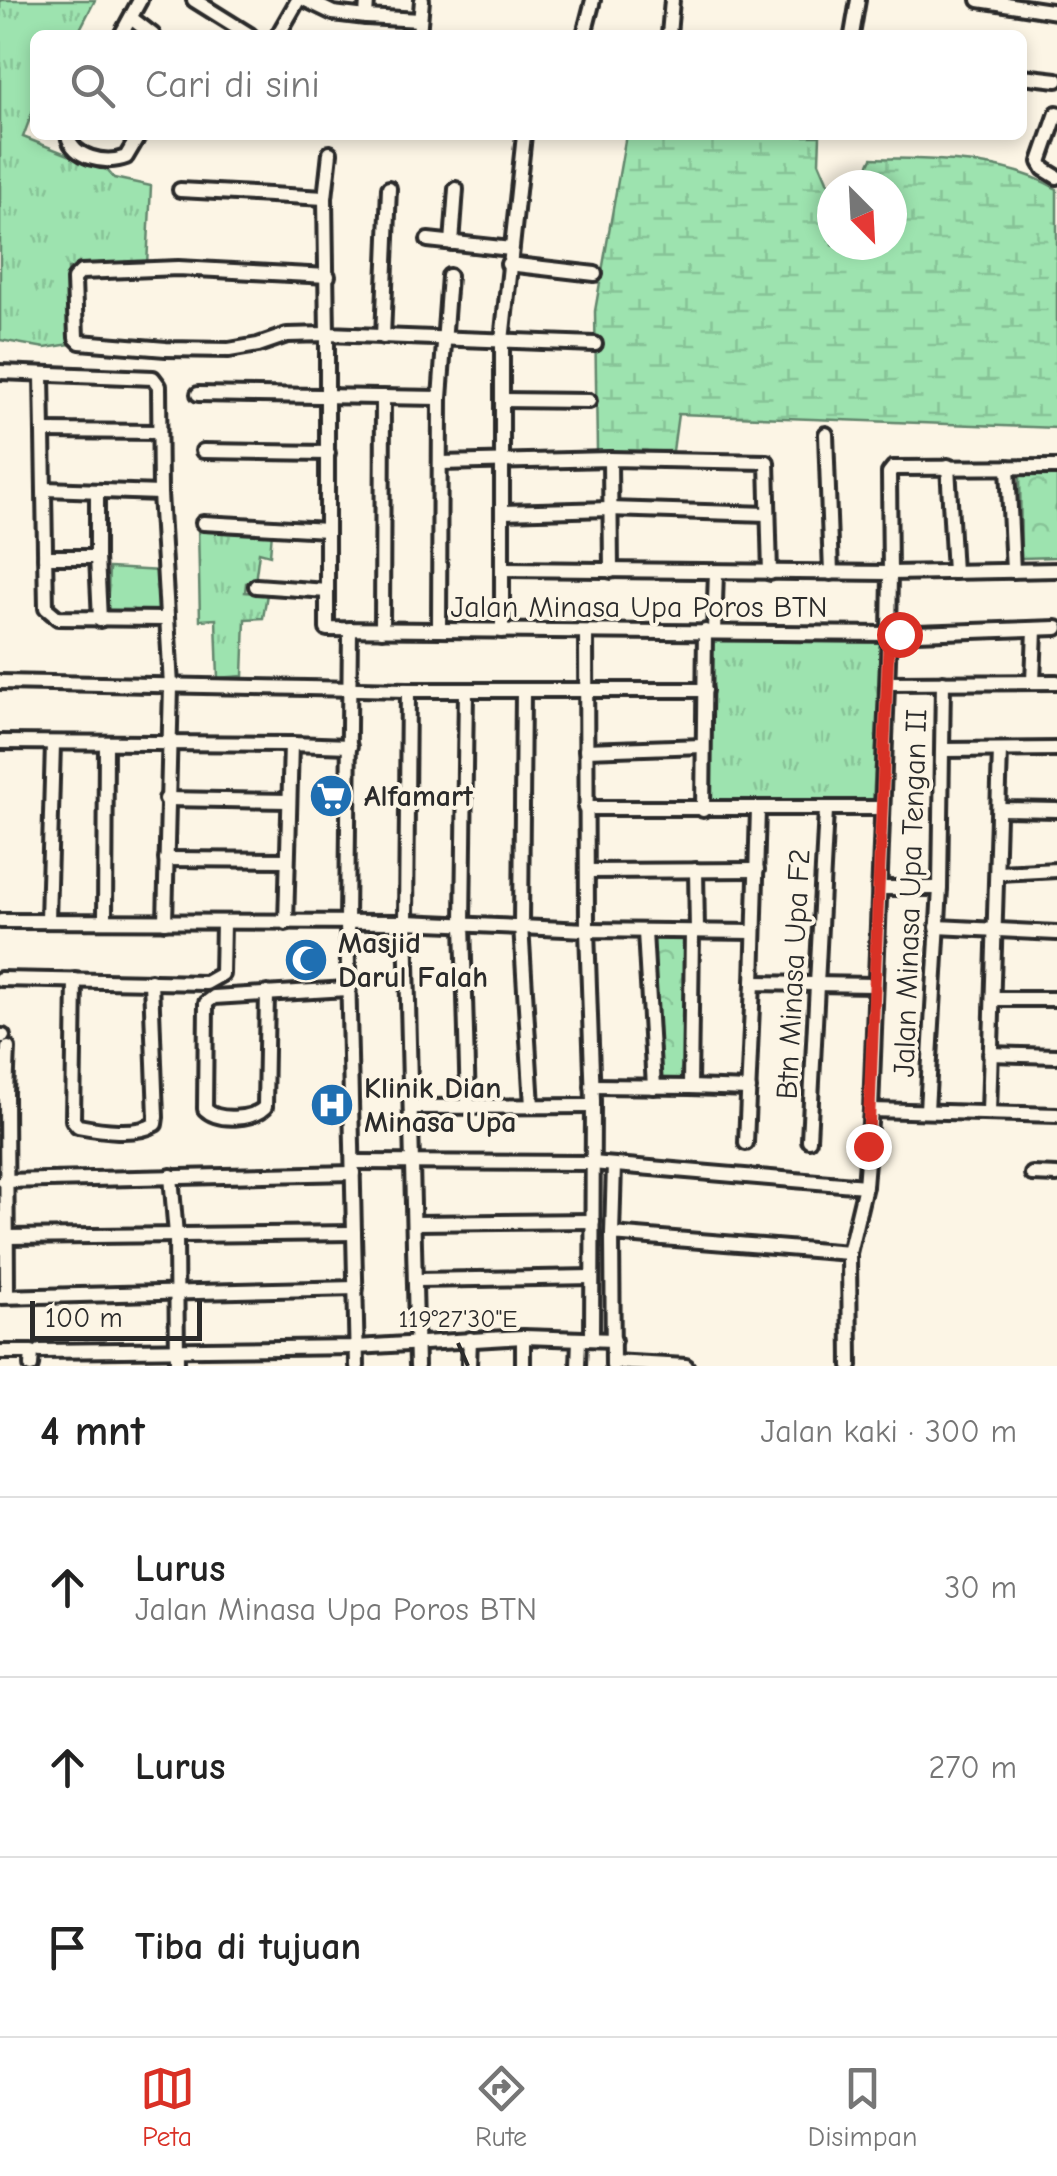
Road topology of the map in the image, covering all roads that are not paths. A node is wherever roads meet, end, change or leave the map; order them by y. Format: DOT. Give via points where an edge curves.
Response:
graph roads {
  1 [pos="140,0"];
  2 [pos="194,0"];
  3 [pos="225,0"];
  4 [pos="298,0"];
  5 [pos="306,0"];
  6 [pos="368,0"];
  7 [pos="422,0"];
  8 [pos="593,0"];
  9 [pos="672,0"];
  10 [pos="858,0"];
  11 [pos="979,0"];
  12 [pos="1057,12"];
  13 [pos="217,14"];
  14 [pos="366,17"];
  15 [pos="131,18"];
  16 [pos="420,20"];
  17 [pos="124,30"];
  18 [pos="147,30"];
  19 [pos="242,30"];
  20 [pos="281,30"];
  21 [pos="420,30"];
  22 [pos="585,30"];
  23 [pos="669,30"];
  24 [pos="853,30"];
  25 [pos="1027,77"];
  26 [pos="1057,80"];
  27 [pos="1057,113"];
  28 [pos="69,140"];
  29 [pos="136,140"];
  30 [pos="523,140"];
  31 [pos="330,153"];
  32 [pos="1057,177"];
  33 [pos="389,188"];
  34 [pos="456,189"];
  35 [pos="180,190"];
  36 [pos="326,198"];
  37 [pos="428,240"];
  38 [pos="452,243"];
  39 [pos="511,249"];
  40 [pos="508,264"];
  41 [pos="595,274"];
  42 [pos="328,276"];
  43 [pos="448,276"];
  44 [pos="327,334"];
  45 [pos="383,337"];
  46 [pos="445,340"];
  47 [pos="502,341"];
  48 [pos="595,344"];
  49 [pos="0,372"];
  50 [pos="42,375"];
  51 [pos="198,394"];
  52 [pos="326,396"];
  53 [pos="383,397"];
  54 [pos="440,398"];
  55 [pos="502,400"];
  56 [pos="590,401"];
  57 [pos="46,432"];
  58 [pos="159,432"];
  59 [pos="826,434"];
  60 [pos="203,451"];
  61 [pos="328,453"];
  62 [pos="610,458"];
  63 [pos="502,461"];
  64 [pos="442,463"];
  65 [pos="948,466"];
  66 [pos="1008,467"];
  67 [pos="1057,467"];
  68 [pos="45,489"];
  69 [pos="97,492"];
  70 [pos="160,493"];
  71 [pos="609,510"];
  72 [pos="503,512"];
  73 [pos="768,514"];
  74 [pos="204,523"];
  75 [pos="327,530"];
  76 [pos="45,557"];
  77 [pos="97,557"];
  78 [pos="504,569"];
  79 [pos="1057,570"];
  80 [pos="611,571"];
  81 [pos="1013,571"];
  82 [pos="716,572"];
  83 [pos="954,572"];
  84 [pos="770,573"];
  85 [pos="830,573"];
  86 [pos="890,573"];
  87 [pos="256,586"];
  88 [pos="326,591"];
  89 [pos="166,619"];
  90 [pos="100,620"];
  91 [pos="1057,628"];
  92 [pos="350,629"];
  93 [pos="1034,629"];
  94 [pos="382,630"];
  95 [pos="438,630"];
  96 [pos="502,631"];
  97 [pos="709,631"];
  98 [pos="586,632"];
  99 [pos="889,634"];
  100 [pos="0,682"];
  101 [pos="942,682"];
  102 [pos="1033,682"];
  103 [pos="1057,682"];
  104 [pos="888,683"];
  105 [pos="170,686"];
  106 [pos="350,687"];
  107 [pos="408,690"];
  108 [pos="466,690"];
  109 [pos="586,690"];
  110 [pos="705,690"];
  111 [pos="523,691"];
  112 [pos="0,742"];
  113 [pos="169,742"];
  114 [pos="53,744"];
  115 [pos="106,744"];
  116 [pos="291,744"];
  117 [pos="350,746"];
  118 [pos="703,746"];
  119 [pos="1057,749"];
  120 [pos="586,750"];
  121 [pos="943,750"];
  122 [pos="1000,750"];
  123 [pos="166,799"];
  124 [pos="289,802"];
  125 [pos="586,808"];
  126 [pos="880,808"];
  127 [pos="758,809"];
  128 [pos="1000,809"];
  129 [pos="704,810"];
  130 [pos="826,810"];
  131 [pos="1057,810"];
  132 [pos="166,859"];
  133 [pos="287,860"];
  134 [pos="696,870"];
  135 [pos="756,870"];
  136 [pos="1057,870"];
  137 [pos="587,871"];
  138 [pos="998,873"];
  139 [pos="878,888"];
  140 [pos="940,888"];
  141 [pos="48,920"];
  142 [pos="105,920"];
  143 [pos="0,921"];
  144 [pos="165,922"];
  145 [pos="286,922"];
  146 [pos="406,922"];
  147 [pos="346,923"];
  148 [pos="463,923"];
  149 [pos="224,924"];
  150 [pos="521,925"];
  151 [pos="937,926"];
  152 [pos="587,930"];
  153 [pos="694,931"];
  154 [pos="996,931"];
  155 [pos="645,932"];
  156 [pos="754,932"];
  157 [pos="1057,934"];
  158 [pos="0,979"];
  159 [pos="75,980"];
  160 [pos="152,981"];
  161 [pos="818,982"];
  162 [pos="752,983"];
  163 [pos="874,985"];
  164 [pos="347,989"];
  165 [pos="267,993"];
  166 [pos="992,998"];
  167 [pos="1057,999"];
  168 [pos="4,1040"];
  169 [pos="990,1054"];
  170 [pos="1057,1056"];
  171 [pos="592,1086"];
  172 [pos="654,1087"];
  173 [pos="690,1087"];
  174 [pos="749,1089"];
  175 [pos="3,1093"];
  176 [pos="468,1106"];
  177 [pos="532,1106"];
  178 [pos="593,1106"];
  179 [pos="412,1107"];
  180 [pos="871,1110"];
  181 [pos="927,1110"];
  182 [pos="989,1112"];
  183 [pos="1057,1115"];
  184 [pos="810,1140"];
  185 [pos="746,1143"];
  186 [pos="414,1161"];
  187 [pos="592,1163"];
  188 [pos="614,1164"];
  189 [pos="353,1168"];
  190 [pos="1032,1174"];
  191 [pos="1057,1175"];
  192 [pos="171,1176"];
  193 [pos="4,1181"];
  194 [pos="865,1186"];
  195 [pos="593,1221"];
  196 [pos="416,1223"];
  197 [pos="354,1233"];
  198 [pos="612,1234"];
  199 [pos="176,1235"];
  200 [pos="6,1236"];
  201 [pos="850,1253"];
  202 [pos="592,1277"];
  203 [pos="417,1280"];
  204 [pos="356,1288"];
  205 [pos="176,1290"];
  206 [pos="3,1296"];
  207 [pos="523,1337"];
  208 [pos="470,1339"];
  209 [pos="586,1339"];
  210 [pos="614,1340"];
  211 [pos="417,1342"];
  212 [pos="357,1347"];
  213 [pos="177,1350"];
  214 [pos="0,1352"];
  215 [pos="34,1357"];
  216 [pos="613,1364"];
  217 [pos="177,1366"];
  218 [pos="358,1366"];
  219 [pos="417,1366"];
  220 [pos="469,1366"];
  221 [pos="522,1366"];
  222 [pos="578,1366"];
  223 [pos="686,1366"];
  224 [pos="850,1366"];
  1 -- 15 [label="street"];
  2 -- 13 [label="street"];
  3 -- 13 [label="street"];
  4 -- 20 [label="street"];
  5 -- 14 [label="street" via="333,14"];
  6 -- 14 [label="street"];
  7 -- 16 [label="street"];
  8 -- 22 [label="street"];
  9 -- 23 [label="street"];
  10 -- 24 [label="street"];
  11 -- 12 [label="street"];
  13 -- 19 [label="street"];
  14 -- 16 [label="street"];
  15 -- 17 [label="street"];
  15 -- 18 [label="street"];
  16 -- 21 [label="street"];
  25 -- 26 [label="street"];
  27 -- 32 [label="street" via="1040,162"];
  28 -- 29 [label="street" via="103,161 126,157"];
  30 -- 39 [label="street"];
  31 -- 36 [label="street"];
  33 -- 45 [label="street"];
  34 -- 38 [label="street"];
  35 -- 36 [label="street"];
  36 -- 42 [label="street"];
  37 -- 38 [label="street"];
  38 -- 39 [label="street"];
  39 -- 40 [label="street"];
  40 -- 41 [label="street"];
  40 -- 47 [label="street"];
  42 -- 44 [label="street"];
  42 -- 44 [label="street" via="178,268 81,272 74,279 80,342 229,350 287,335"];
  43 -- 46 [label="street"];
  44 -- 45 [label="street"];
  44 -- 52 [label="street"];
  45 -- 46 [label="street"];
  46 -- 47 [label="street"];
  46 -- 54 [label="street"];
  47 -- 48 [label="street"];
  47 -- 55 [label="street"];
  49 -- 50 [label="street"];
  50 -- 57 [label="street"];
  50 -- 58 [label="street" via="153,378 160,393"];
  51 -- 52 [label="street"];
  52 -- 53 [label="street"];
  52 -- 61 [label="street"];
  53 -- 54 [label="street"];
  53 -- 94 [label="street"];
  54 -- 64 [label="street"];
  55 -- 56 [label="street"];
  55 -- 63 [label="street"];
  57 -- 58 [label="street"];
  57 -- 68 [label="street"];
  58 -- 70 [label="street"];
  59 -- 85 [label="street"];
  60 -- 61 [label="street"];
  61 -- 75 [label="street"];
  62 -- 63 [label="street"];
  62 -- 71 [label="street"];
  62 -- 73 [label="street" via="767,462"];
  63 -- 64 [label="street"];
  63 -- 72 [label="street"];
  64 -- 95 [label="street"];
  65 -- 66 [label="street"];
  65 -- 83 [label="street"];
  65 -- 86 [label="street" via="890,470"];
  66 -- 67 [label="street"];
  66 -- 81 [label="street"];
  68 -- 69 [label="street"];
  68 -- 76 [label="street"];
  69 -- 70 [label="street"];
  69 -- 77 [label="street"];
  70 -- 89 [label="street"];
  71 -- 72 [label="street"];
  71 -- 73 [label="street"];
  71 -- 80 [label="street"];
  72 -- 78 [label="street"];
  73 -- 84 [label="street"];
  74 -- 75 [label="street"];
  75 -- 88 [label="street"];
  76 -- 77 [label="street"];
  76 -- 90 [label="street" via="50,613"];
  77 -- 90 [label="street"];
  78 -- 80 [label="street"];
  78 -- 96 [label="street"];
  79 -- 81 [label="street"];
  80 -- 82 [label="street"];
  81 -- 83 [label="street"];
  82 -- 84 [label="street"];
  82 -- 97 [label="street"];
  83 -- 86 [label="street"];
  84 -- 85 [label="street"];
  85 -- 86 [label="street"];
  86 -- 99 [label="street"];
  87 -- 88 [label="street"];
  88 -- 92 [label="street, Jalan Minasa Upa Poros BTN" via="326,629"];
  89 -- 90 [label="street"];
  89 -- 105 [label="street"];
  91 -- 93 [label="street, Jalan Minasa Upa Poros BTN"];
  92 -- 94 [label="street, Jalan Minasa Upa Poros BTN"];
  92 -- 106 [label="street"];
  93 -- 99 [label="street, Jalan Minasa Upa Poros BTN"];
  93 -- 102 [label="street"];
  94 -- 95 [label="street, Jalan Minasa Upa Poros BTN"];
  95 -- 96 [label="street, Jalan Minasa Upa Poros BTN"];
  96 -- 98 [label="street, Jalan Minasa Upa Poros BTN"];
  97 -- 98 [label="street, Jalan Minasa Upa Poros BTN"];
  97 -- 99 [label="street, Jalan Minasa Upa Poros BTN"];
  97 -- 110 [label="street"];
  98 -- 109 [label="street"];
  99 -- 104 [label="street"];
  100 -- 105 [label="street"];
  101 -- 102 [label="street"];
  101 -- 104 [label="street"];
  101 -- 121 [label="street, Jalan Minasa Upa Tengan II"];
  102 -- 103 [label="street"];
  104 -- 126 [label="street"];
  105 -- 106 [label="street"];
  105 -- 113 [label="street"];
  106 -- 107 [label="street"];
  106 -- 117 [label="street"];
  107 -- 108 [label="street"];
  107 -- 146 [label="street"];
  108 -- 111 [label="street"];
  108 -- 148 [label="street"];
  109 -- 110 [label="street"];
  109 -- 111 [label="street"];
  109 -- 120 [label="street"];
  110 -- 118 [label="street"];
  111 -- 150 [label="street"];
  112 -- 114 [label="street"];
  113 -- 115 [label="street"];
  113 -- 116 [label="street"];
  113 -- 123 [label="street"];
  114 -- 115 [label="street"];
  114 -- 141 [label="street"];
  115 -- 142 [label="street"];
  116 -- 117 [label="street"];
  116 -- 124 [label="street"];
  117 -- 147 [label="street"];
  118 -- 120 [label="street"];
  118 -- 129 [label="street"];
  119 -- 122 [label="street"];
  120 -- 125 [label="street"];
  121 -- 122 [label="street"];
  121 -- 140 [label="street, Jalan Minasa Upa Tengan II"];
  122 -- 128 [label="street"];
  123 -- 124 [label="street"];
  123 -- 132 [label="street"];
  124 -- 133 [label="street"];
  125 -- 129 [label="street"];
  125 -- 137 [label="street"];
  126 -- 130 [label="street"];
  126 -- 139 [label="street"];
  127 -- 129 [label="street"];
  127 -- 130 [label="street"];
  127 -- 135 [label="street"];
  128 -- 131 [label="street"];
  128 -- 138 [label="street"];
  130 -- 161 [label="street, Btn Minasa Upa F2"];
  132 -- 133 [label="street"];
  132 -- 144 [label="street"];
  133 -- 145 [label="street"];
  134 -- 135 [label="street"];
  134 -- 137 [label="street"];
  134 -- 153 [label="street"];
  135 -- 156 [label="street"];
  136 -- 138 [label="street"];
  137 -- 152 [label="street"];
  138 -- 154 [label="street"];
  139 -- 140 [label="street"];
  139 -- 163 [label="street"];
  140 -- 151 [label="street, Jalan Minasa Upa Tengan II"];
  141 -- 142 [label="street"];
  141 -- 143 [label="street"];
  142 -- 144 [label="street"];
  144 -- 149 [label="street"];
  145 -- 147 [label="street"];
  145 -- 149 [label="street"];
  146 -- 147 [label="street"];
  146 -- 148 [label="street"];
  146 -- 179 [label="street"];
  147 -- 164 [label="street"];
  148 -- 150 [label="street"];
  148 -- 176 [label="street"];
  149 -- 160 [label="street" via="222,974 215,980"];
  150 -- 152 [label="street"];
  150 -- 177 [label="street"];
  151 -- 154 [label="street"];
  151 -- 181 [label="street, Jalan Minasa Upa Tengan II"];
  152 -- 155 [label="street"];
  152 -- 171 [label="street"];
  153 -- 155 [label="street"];
  153 -- 156 [label="street"];
  153 -- 173 [label="street"];
  154 -- 157 [label="street"];
  154 -- 166 [label="street"];
  155 -- 172 [label="street"];
  156 -- 162 [label="street"];
  158 -- 159 [label="street"];
  159 -- 160 [label="street"];
  159 -- 160 [label="street" via="73,1120 88,1128 143,1130 156,1117"];
  161 -- 162 [label="street"];
  161 -- 163 [label="street"];
  161 -- 184 [label="street, Btn Minasa Upa F2"];
  162 -- 174 [label="street"];
  163 -- 180 [label="street"];
  164 -- 165 [label="street"];
  164 -- 189 [label="street"];
  165 -- 165 [label="street" via="206,1003 206,1108 212,1116 258,1114 265,1107"];
  166 -- 167 [label="street"];
  166 -- 169 [label="street"];
  168 -- 175 [label="street"];
  169 -- 170 [label="street"];
  169 -- 182 [label="street"];
  171 -- 172 [label="street"];
  171 -- 178 [label="street"];
  172 -- 173 [label="street"];
  173 -- 174 [label="street"];
  174 -- 185 [label="street"];
  175 -- 193 [label="street"];
  176 -- 177 [label="street"];
  176 -- 179 [label="street"];
  177 -- 178 [label="street"];
  178 -- 187 [label="street"];
  179 -- 186 [label="street"];
  180 -- 181 [label="street, Jalan Minasa Upa Tengan II"];
  180 -- 194 [label="street"];
  181 -- 182 [label="street"];
  182 -- 183 [label="street"];
  186 -- 187 [label="street"];
  186 -- 189 [label="street"];
  186 -- 196 [label="street"];
  187 -- 188 [label="street"];
  187 -- 195 [label="street"];
  188 -- 194 [label="street"];
  188 -- 198 [label="street"];
  189 -- 192 [label="street"];
  189 -- 197 [label="street"];
  190 -- 191 [label="street"];
  192 -- 193 [label="street"];
  192 -- 199 [label="street"];
  193 -- 200 [label="street"];
  194 -- 201 [label="street"];
  195 -- 196 [label="street"];
  195 -- 202 [label="street"];
  196 -- 203 [label="street"];
  197 -- 199 [label="street"];
  197 -- 204 [label="street"];
  198 -- 201 [label="street"];
  198 -- 210 [label="street"];
  199 -- 200 [label="street"];
  199 -- 205 [label="street"];
  200 -- 206 [label="street"];
  201 -- 224 [label="street"];
  202 -- 203 [label="street"];
  202 -- 209 [label="street"];
  203 -- 211 [label="street"];
  204 -- 205 [label="street"];
  204 -- 212 [label="street"];
  205 -- 206 [label="street"];
  205 -- 213 [label="street"];
  207 -- 208 [label="street"];
  207 -- 209 [label="street"];
  207 -- 221 [label="street"];
  208 -- 211 [label="street"];
  208 -- 220 [label="street"];
  209 -- 210 [label="street"];
  209 -- 222 [label="street"];
  210 -- 216 [label="street"];
  211 -- 212 [label="street"];
  211 -- 219 [label="street"];
  212 -- 213 [label="street"];
  212 -- 218 [label="street"];
  213 -- 215 [label="street" via="74,1349"];
  213 -- 217 [label="street"];
  214 -- 215 [label="street"];
  216 -- 223 [label="street"];
}
